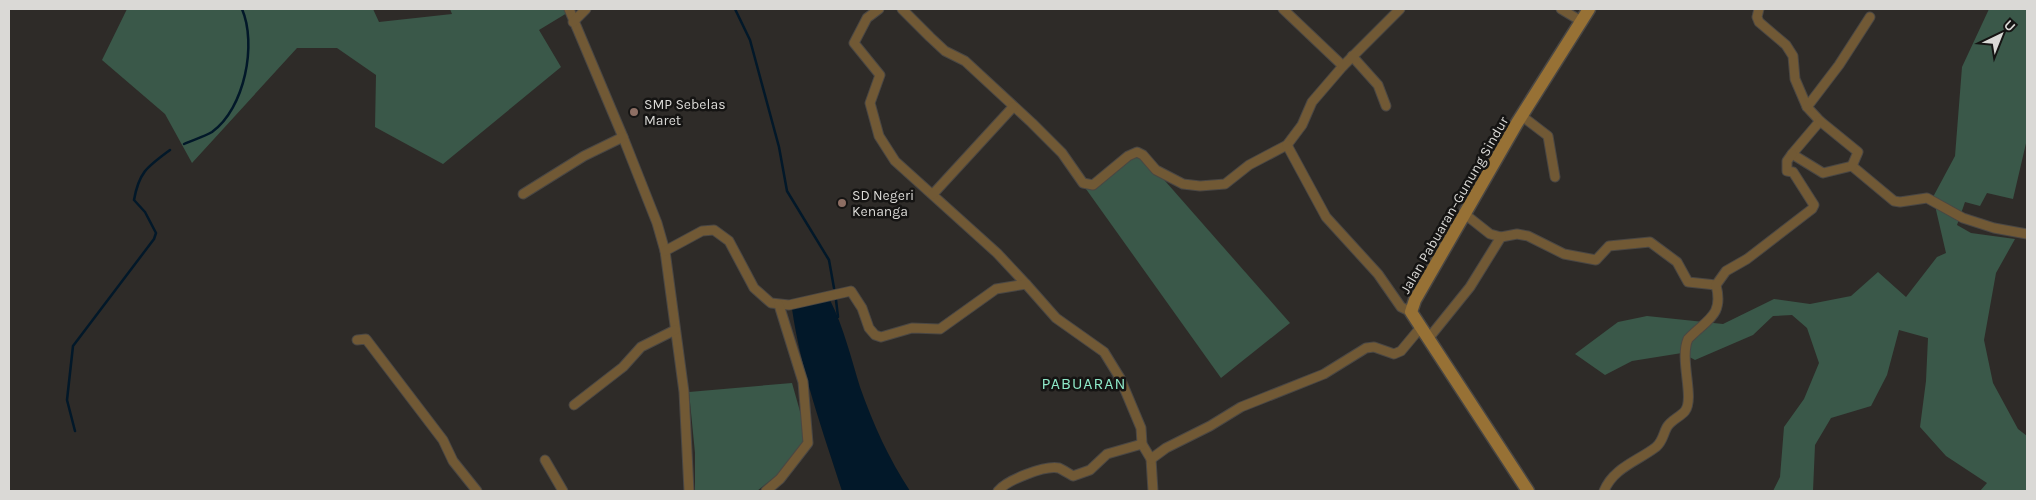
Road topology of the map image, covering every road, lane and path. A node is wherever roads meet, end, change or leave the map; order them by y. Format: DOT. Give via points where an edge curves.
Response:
graph roads {
  1 [pos="569,9"];
  2 [pos="586,9"];
  3 [pos="879,9"];
  4 [pos="902,9"];
  5 [pos="1283,9"];
  6 [pos="1400,9"];
  7 [pos="1561,9"];
  8 [pos="1589,9"];
  9 [pos="1760,9"];
  10 [pos="1870,17"];
  11 [pos="1582,21"];
  12 [pos="573,22"];
  13 [pos="1352,56"];
  14 [pos="1343,66"];
  15 [pos="1386,106"];
  16 [pos="1013,107"];
  17 [pos="1807,107"];
  18 [pos="1522,116"];
  19 [pos="1820,121"];
  20 [pos="623,137"];
  21 [pos="1287,145"];
  22 [pos="1792,154"];
  23 [pos="1852,166"];
  24 [pos="1556,178"];
  25 [pos="522,194"];
  26 [pos="934,194"];
  27 [pos="1466,215"];
  28 [pos="2027,234"];
  29 [pos="1500,237"];
  30 [pos="665,251"];
  31 [pos="1026,284"];
  32 [pos="1716,285"];
  33 [pos="779,305"];
  34 [pos="1411,312"];
  35 [pos="1420,327"];
  36 [pos="675,330"];
  37 [pos="1428,339"];
  38 [pos="358,340"];
  39 [pos="574,405"];
  40 [pos="1142,444"];
  41 [pos="1151,459"];
  42 [pos="545,460"];
  43 [pos="478,491"];
  44 [pos="563,491"];
  45 [pos="689,491"];
  46 [pos="766,491"];
  47 [pos="998,491"];
  48 [pos="1154,491"];
  49 [pos="1528,491"];
  50 [pos="1604,491"];
  1 -- 12 [label="street"];
  2 -- 12 [label="street"];
  3 -- 26 [label="street" via="867,18 854,43 880,74 870,103 874,123 895,161"];
  4 -- 16 [label="street" via="945,51 965,61"];
  5 -- 14 [label="street"];
  6 -- 13 [label="street"];
  7 -- 11 [label="street"];
  8 -- 11 [label="street, Jalan Pabuaran–Gunung Sindur"];
  9 -- 17 [label="street" via="1759,22 1794,56 1795,79"];
  10 -- 17 [label="street"];
  11 -- 18 [label="street, Jalan Pabuaran–Gunung Sindur"];
  12 -- 20 [label="street"];
  13 -- 14 [label="street"];
  13 -- 15 [label="street" via="1378,85"];
  14 -- 21 [label="street" via="1312,102 1302,126"];
  16 -- 21 [label="street" via="1062,153 1084,183 1089,185 1137,152 1170,179 1200,186 1221,185 1249,165"];
  16 -- 26 [label="street"];
  17 -- 19 [label="street"];
  18 -- 24 [label="street" via="1548,136"];
  18 -- 27 [label="street, Jalan Pabuaran–Gunung Sindur"];
  19 -- 22 [label="street"];
  19 -- 23 [label="street" via="1858,152"];
  20 -- 25 [label="street" via="584,156"];
  20 -- 30 [label="street"];
  21 -- 34 [label="street" via="1326,216 1378,274 1401,307"];
  22 -- 23 [label="street" via="1823,173"];
  22 -- 32 [label="street" via="1787,161 1787,171 1793,172 1808,193 1814,205 1812,209 1726,271"];
  23 -- 28 [label="street" via="1894,201 1927,198 1963,218"];
  26 -- 31 [label="street"];
  27 -- 29 [label="street" via="1490,234"];
  27 -- 34 [label="street, Jalan Pabuaran–Gunung Sindur"];
  29 -- 32 [label="street" via="1528,236 1564,254 1596,260 1609,246 1650,242 1677,262 1688,282"];
  29 -- 37 [label="street" via="1470,287"];
  30 -- 33 [label="street" via="702,231 714,230 729,241 754,288 767,300"];
  30 -- 36 [label="street"];
  31 -- 33 [label="street" via="996,289 940,330 912,328 881,337 869,328 851,291"];
  31 -- 40 [label="street" via="1056,318 1104,352 1124,386 1141,428"];
  32 -- 50 [label="street" via="1720,299 1717,311 1685,344 1688,398 1684,412 1668,426 1657,446 1620,470"];
  33 -- 46 [label="street" via="803,382 808,443 780,479"];
  34 -- 35 [label="street, Jalan Pabuaran–Gunung Sindur"];
  35 -- 37 [label="street, Jalan Pabuaran–Gunung Sindur"];
  35 -- 41 [label="street" via="1401,351 1394,354 1374,347 1366,348 1324,374 1241,407"];
  36 -- 39 [label="street" via="641,347 623,367"];
  36 -- 45 [label="street" via="684,392"];
  37 -- 49 [label="street, Jalan Pabuaran–Gunung Sindur"];
  38 -- 43 [label="street" via="366,339"];
  40 -- 41 [label="street"];
  40 -- 47 [label="street" via="1108,454 1090,470 1073,476 1057,468 1017,476"];
  41 -- 48 [label="street"];
  42 -- 44 [label="street"];
}
